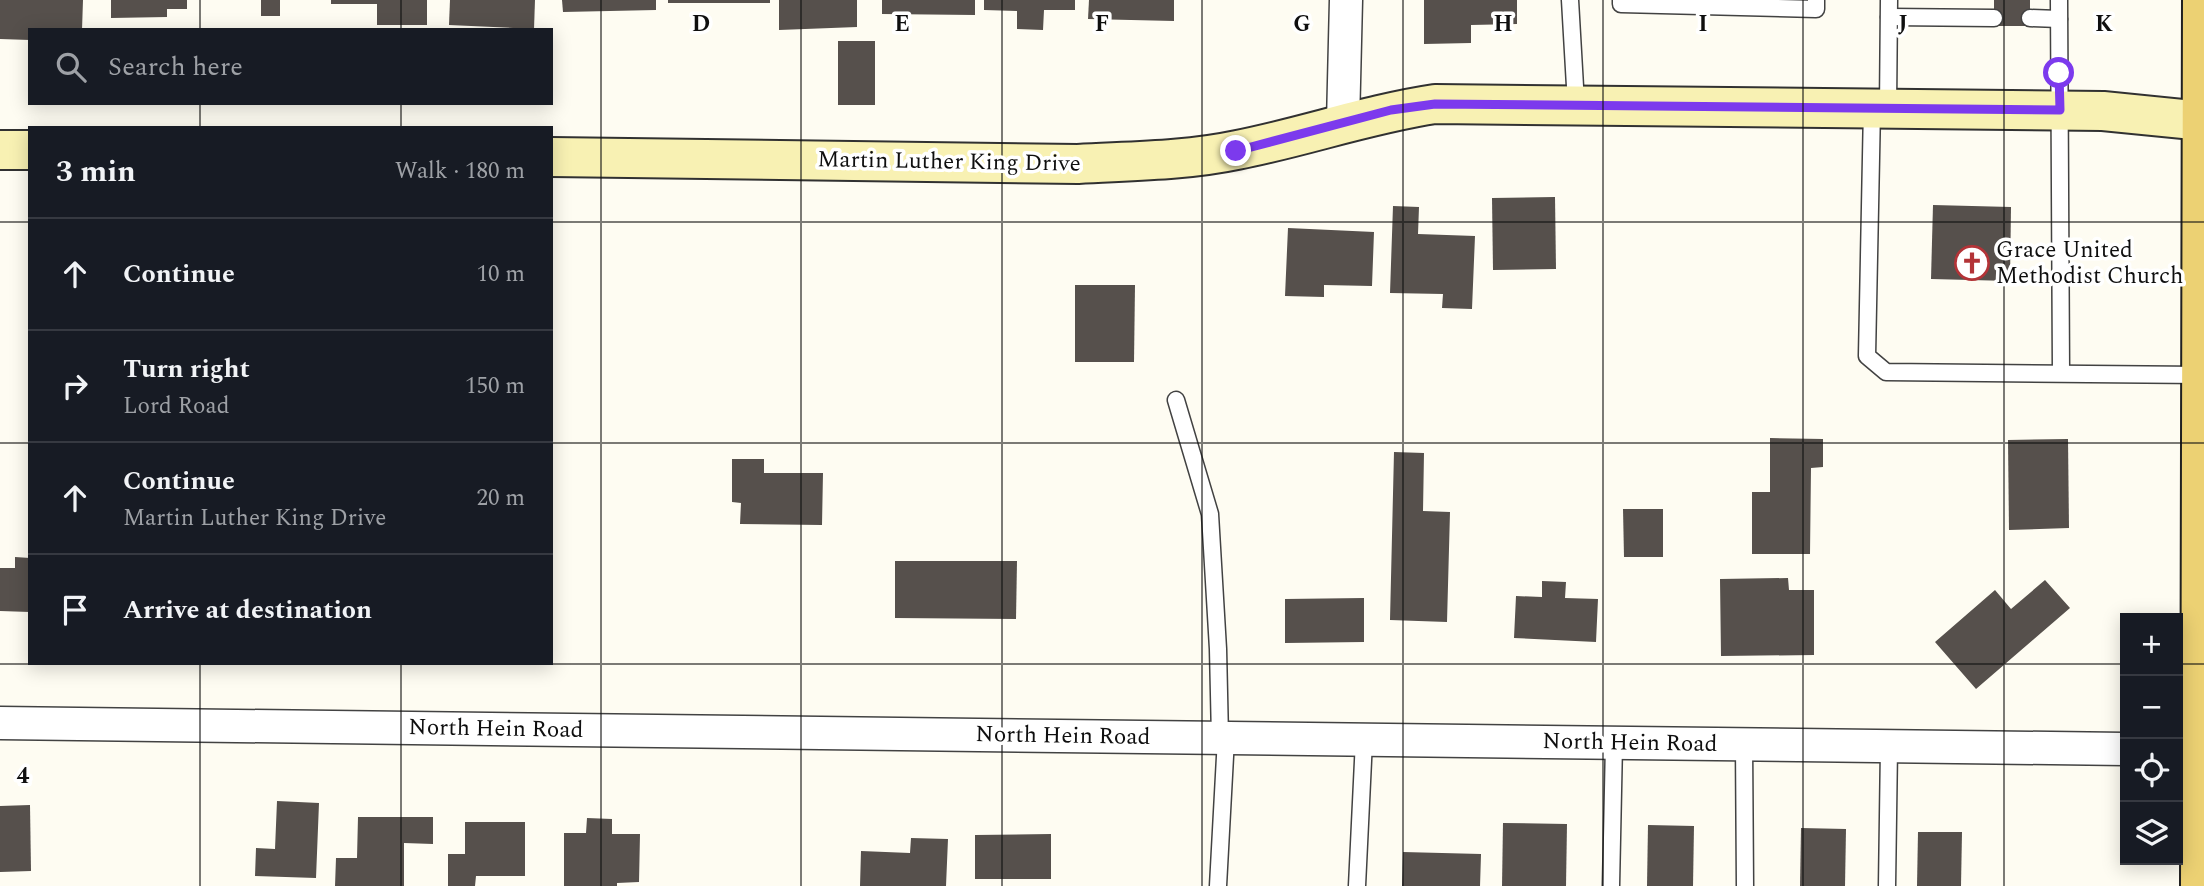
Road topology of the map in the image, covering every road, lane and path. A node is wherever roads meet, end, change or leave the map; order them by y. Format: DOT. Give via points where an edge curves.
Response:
graph roads {
  1 [pos="1346,0"];
  2 [pos="1570,0"];
  3 [pos="1621,0"];
  4 [pos="1816,0"];
  5 [pos="1889,0"];
  6 [pos="2059,0"];
  7 [pos="2202,0"];
  8 [pos="1889,17"];
  9 [pos="1994,18"];
  10 [pos="2030,18"];
  11 [pos="2059,19"];
  12 [pos="2202,49"];
  13 [pos="1576,104"];
  14 [pos="1880,108"];
  15 [pos="2060,110"];
  16 [pos="2202,120"];
  17 [pos="1343,124"];
  18 [pos="0,149"];
  19 [pos="28,150"];
  20 [pos="553,157"];
  21 [pos="2061,373"];
  22 [pos="2202,375"];
  23 [pos="1176,400"];
  24 [pos="2203,623"];
  25 [pos="0,723"];
  26 [pos="1223,738"];
  27 [pos="1364,740"];
  28 [pos="1614,743"];
  29 [pos="1744,744"];
  30 [pos="1889,747"];
  31 [pos="2120,749"];
  32 [pos="2189,749"];
  33 [pos="1218,886"];
  34 [pos="1357,886"];
  35 [pos="1612,886"];
  36 [pos="1745,886"];
  37 [pos="1887,886"];
  38 [pos="2200,886"];
  1 -- 17 [label="street"];
  2 -- 13 [label="lane"];
  3 -- 4 [label="lane" via="1620,4 1816,9"];
  5 -- 8 [label="lane"];
  6 -- 11 [label="lane"];
  7 -- 12 [label="main road"];
  8 -- 9 [label="lane"];
  8 -- 14 [label="lane"];
  10 -- 11 [label="lane"];
  11 -- 15 [label="lane"];
  12 -- 16 [label="main road"];
  13 -- 14 [label="main road, Martin Luther King Drive"];
  13 -- 17 [label="main road, Martin Luther King Drive" via="1435,104"];
  14 -- 15 [label="main road, Martin Luther King Drive"];
  14 -- 21 [label="lane" via="1867,356 1886,372"];
  15 -- 16 [label="main road, Martin Luther King Drive"];
  15 -- 21 [label="lane"];
  16 -- 22 [label="main road"];
  17 -- 20 [label="main road, Martin Luther King Drive" via="1236,151 1078,164"];
  18 -- 19 [label="main road"];
  21 -- 22 [label="lane"];
  22 -- 24 [label="main road"];
  23 -- 26 [label="lane" via="1210,514"];
  24 -- 32 [label="main road"];
  25 -- 26 [label="street, North Hein Road"];
  26 -- 27 [label="street, North Hein Road"];
  26 -- 33 [label="lane"];
  27 -- 28 [label="street, North Hein Road"];
  27 -- 34 [label="lane"];
  28 -- 29 [label="street, North Hein Road"];
  28 -- 35 [label="lane"];
  29 -- 30 [label="street, North Hein Road"];
  29 -- 36 [label="lane"];
  30 -- 31 [label="street, North Hein Road"];
  30 -- 37 [label="lane"];
  32 -- 38 [label="main road"];
}
